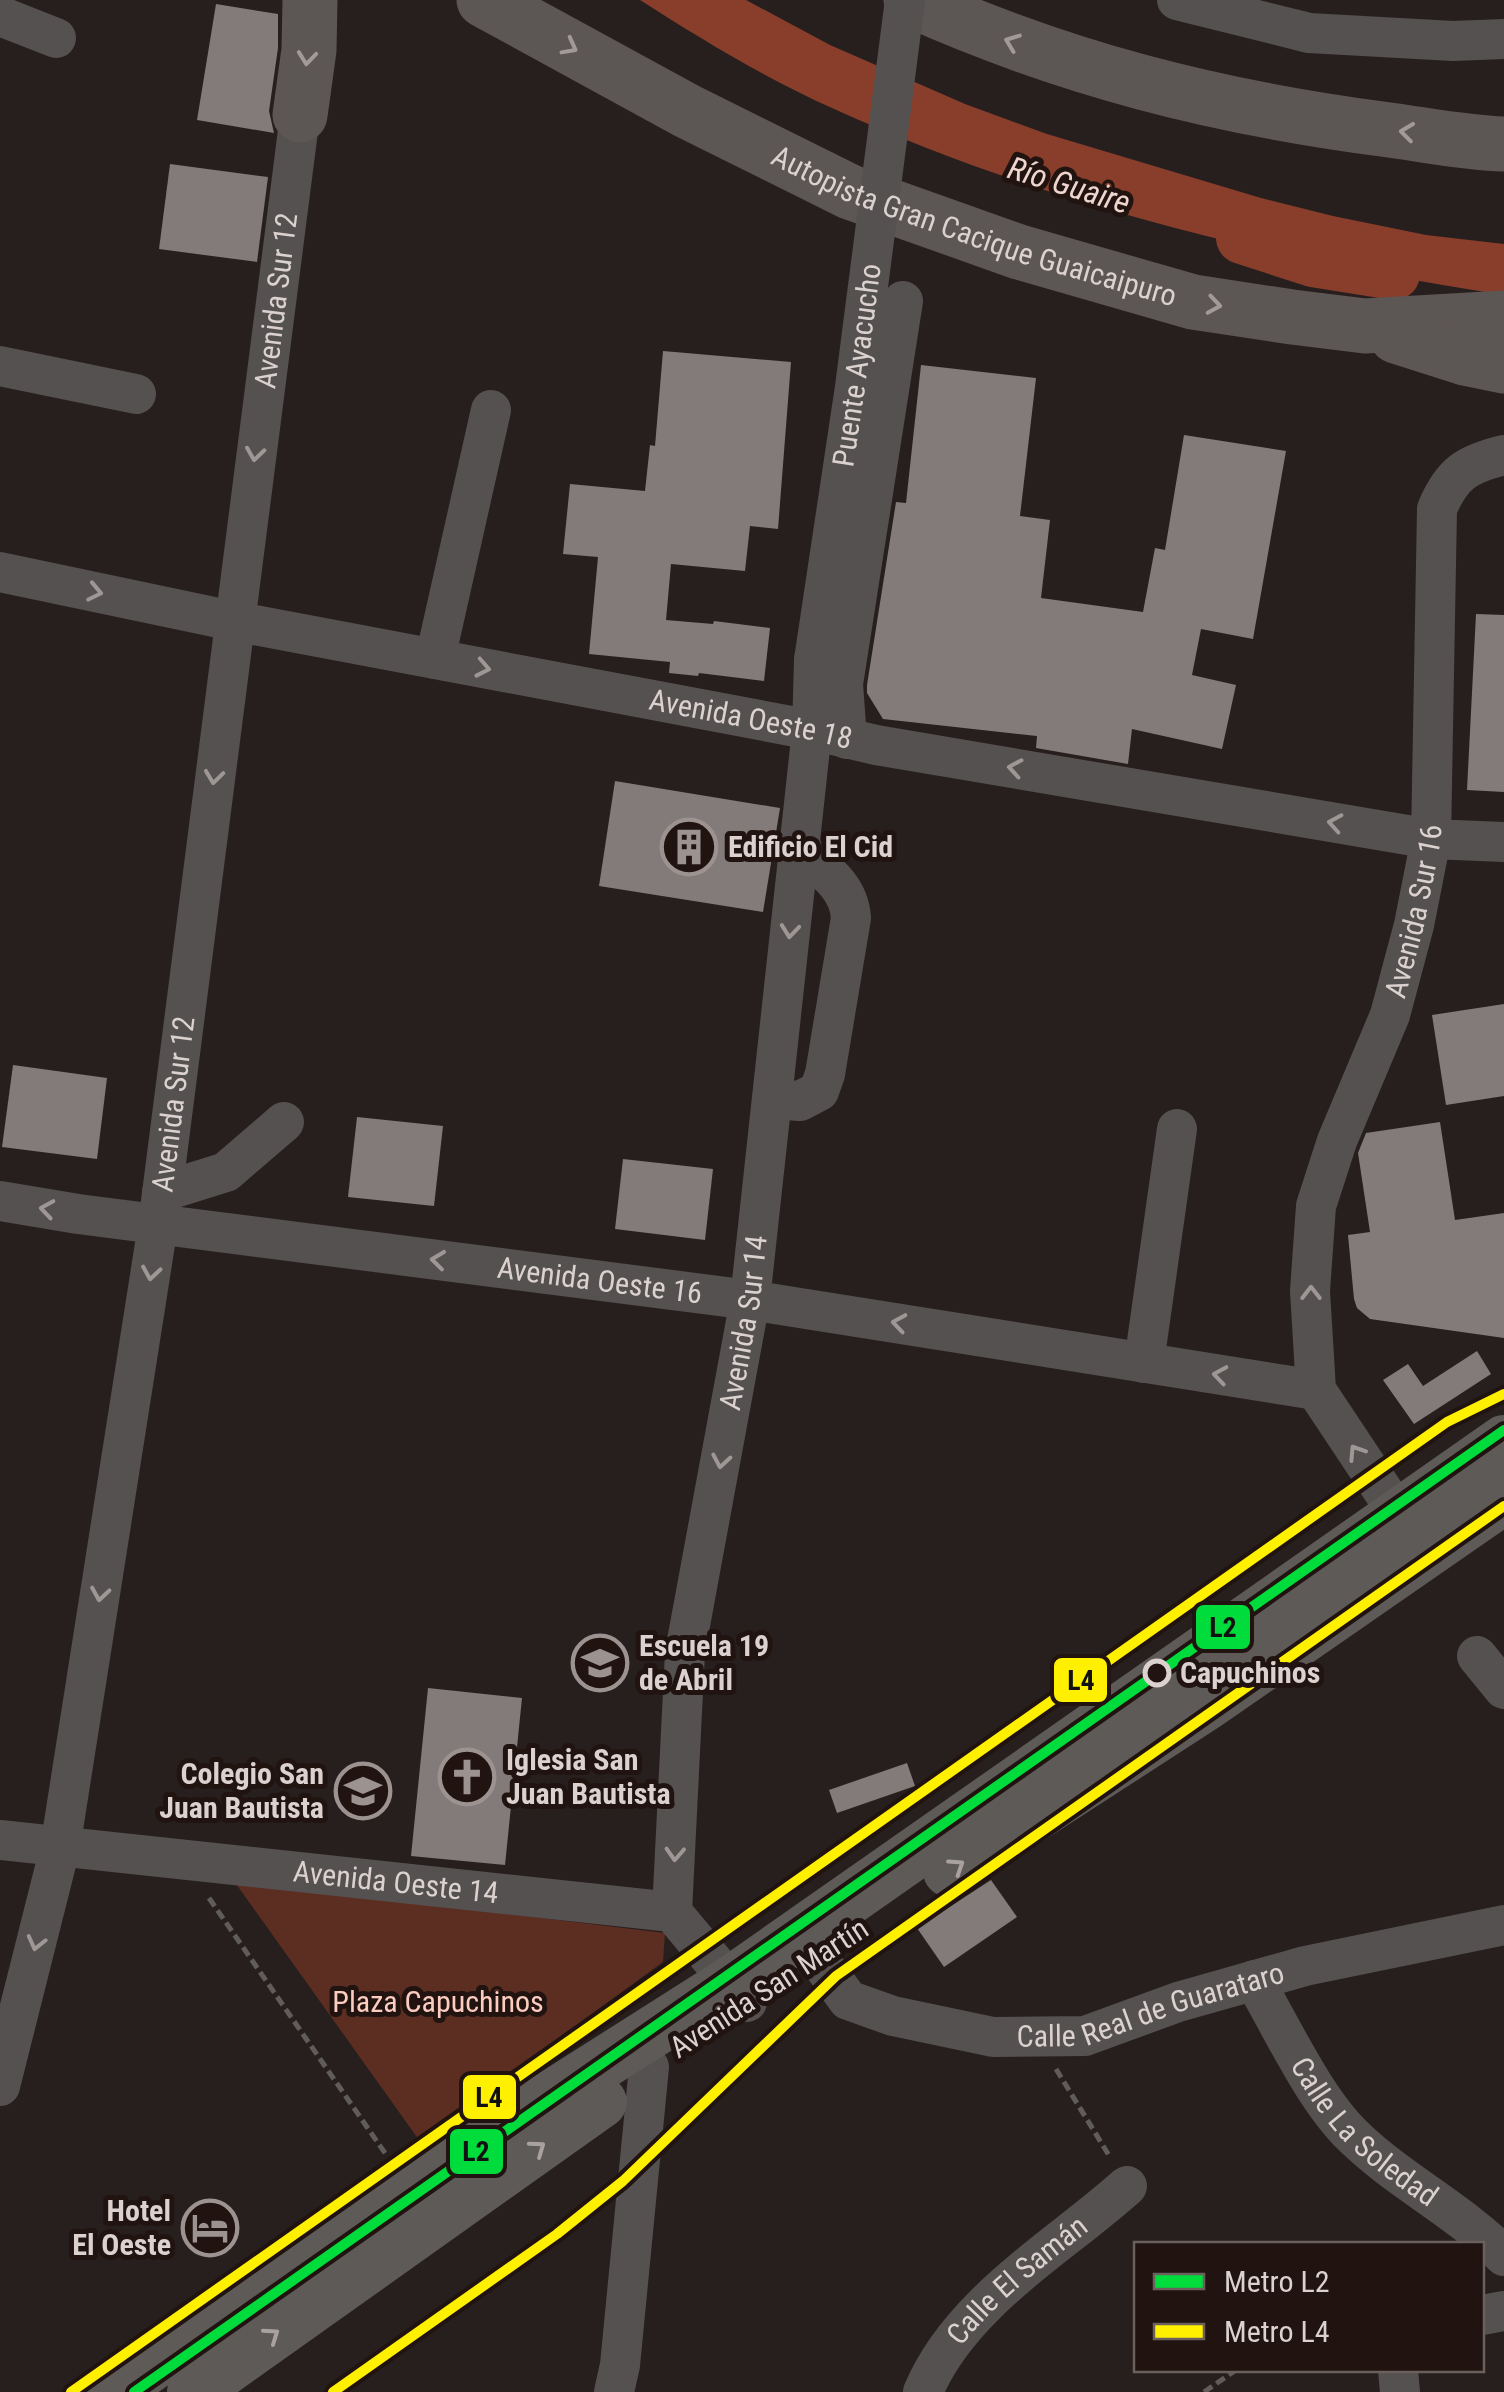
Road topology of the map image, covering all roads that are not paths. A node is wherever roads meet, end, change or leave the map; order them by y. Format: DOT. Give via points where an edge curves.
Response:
graph roads {
  1 [pos="310,0"];
  2 [pos="484,0"];
  3 [pos="908,0"];
  4 [pos="1177,0"];
  5 [pos="0,16"];
  6 [pos="56,38"];
  7 [pos="1504,38"];
  8 [pos="300,115"];
  9 [pos="1504,144"];
  10 [pos="902,301"];
  11 [pos="1504,318"];
  12 [pos="1365,326"];
  13 [pos="0,366"];
  14 [pos="1504,366"];
  15 [pos="136,394"];
  16 [pos="491,410"];
  17 [pos="1504,455"];
  18 [pos="0,572"];
  19 [pos="234,621"];
  20 [pos="435,659"];
  21 [pos="829,735"];
  22 [pos="1431,839"];
  23 [pos="1504,842"];
  24 [pos="799,849"];
  25 [pos="772,1098"];
  26 [pos="284,1122"];
  27 [pos="1177,1130"];
  28 [pos="0,1201"];
  29 [pos="160,1208"];
  30 [pos="750,1300"];
  31 [pos="1144,1362"];
  32 [pos="1316,1390"];
  33 [pos="1504,1441"];
  34 [pos="1504,1498"];
  35 [pos="1411,1533"];
  36 [pos="1477,1656"];
  37 [pos="1504,1690"];
  38 [pos="0,1840"];
  39 [pos="60,1848"];
  40 [pos="672,1912"];
  41 [pos="1504,1925"];
  42 [pos="817,1957"];
  43 [pos="1254,1980"];
  44 [pos="739,1992"];
  45 [pos="649,2068"];
  46 [pos="0,2086"];
  47 [pos="1127,2186"];
  48 [pos="1504,2256"];
  49 [pos="113,2392"];
  50 [pos="193,2392"];
  51 [pos="614,2392"];
  52 [pos="923,2392"];
  1 -- 8 [label="highway, one-way"];
  2 -- 12 [label="highway, Autopista Gran Cacique Guaicaipuro, one-way" via="850,192 1108,280 1193,302"];
  9 -- 3 [label="highway, one-way" via="1235,106 1104,74"];
  3 -- 21 [label="street, Puente Ayacucho, bridge" via="814,660"];
  4 -- 7 [label="street" via="1309,34 1454,42"];
  5 -- 6 [label="street"];
  8 -- 19 [label="street, Avenida Sur 12, one-way"];
  10 -- 21 [label="street" via="843,684"];
  11 -- 12 [label="highway, Autopista Gran Cacique Guaicaipuro"];
  12 -- 14 [label="highway"];
  13 -- 15 [label="street"];
  16 -- 20 [label="street"];
  17 -- 22 [label="street, Avenida Sur 16" via="1462,470 1438,508"];
  18 -- 19 [label="street, Avenida Oeste 18, one-way"];
  19 -- 20 [label="street, Avenida Oeste 18"];
  19 -- 29 [label="street, Avenida Sur 12, one-way"];
  20 -- 21 [label="street, Avenida Oeste 18, one-way"];
  22 -- 21 [label="street, Avenida Oeste 18, one-way"];
  21 -- 24 [label="street, Avenida Sur 14"];
  22 -- 23 [label="street, Avenida Oeste 18"];
  32 -- 22 [label="street, Avenida Sur 16, one-way" via="1310,1291 1316,1206 1390,1015"];
  24 -- 25 [label="street, Avenida Sur 14, one-way"];
  24 -- 25 [label="street" via="843,888 851,918 819,1091 800,1100"];
  25 -- 30 [label="street, Avenida Sur 14"];
  26 -- 29 [label="street" via="226,1172"];
  27 -- 31 [label="street"];
  29 -- 28 [label="street, Avenida Oeste 16, one-way"];
  30 -- 29 [label="street, Avenida Oeste 16, one-way"];
  29 -- 39 [label="street, Avenida Sur 12, one-way"];
  31 -- 30 [label="street, Avenida Oeste 16, one-way"];
  30 -- 40 [label="street, Avenida Sur 14, one-way" via="685,1652"];
  32 -- 31 [label="street, Avenida Oeste 16, one-way"];
  35 -- 32 [label="street, one-way"];
  33 -- 35 [label="main road, Avenida San Martín"];
  34 -- 35 [label="main road, Avenida San Martín"];
  42 -- 35 [label="main road, Avenida San Martín, one-way" via="1207,1704"];
  35 -- 44 [label="main road, Avenida San Martín"];
  36 -- 37 [label="street"];
  38 -- 39 [label="street, Avenida Oeste 14"];
  39 -- 40 [label="street, Avenida Oeste 14"];
  39 -- 46 [label="street, Avenida Sur 12, one-way"];
  40 -- 44 [label="street"];
  41 -- 43 [label="street, Calle Real de Guarataro"];
  42 -- 43 [label="street, Calle Real de Guarataro" via="848,2000 993,2037 1086,2036"];
  42 -- 44 [label="main road, Avenida San Martín"];
  43 -- 48 [label="street, Calle La Soledad" via="1334,2117 1382,2163"];
  44 -- 45 [label="main road, Avenida San Martín"];
  44 -- 49 [label="main road, Avenida San Martín" via="408,2188"];
  50 -- 45 [label="main road, Avenida San Martín, one-way"];
  45 -- 51 [label="street"];
  47 -- 52 [label="street, Calle El Samán" via="976,2316"];
}
